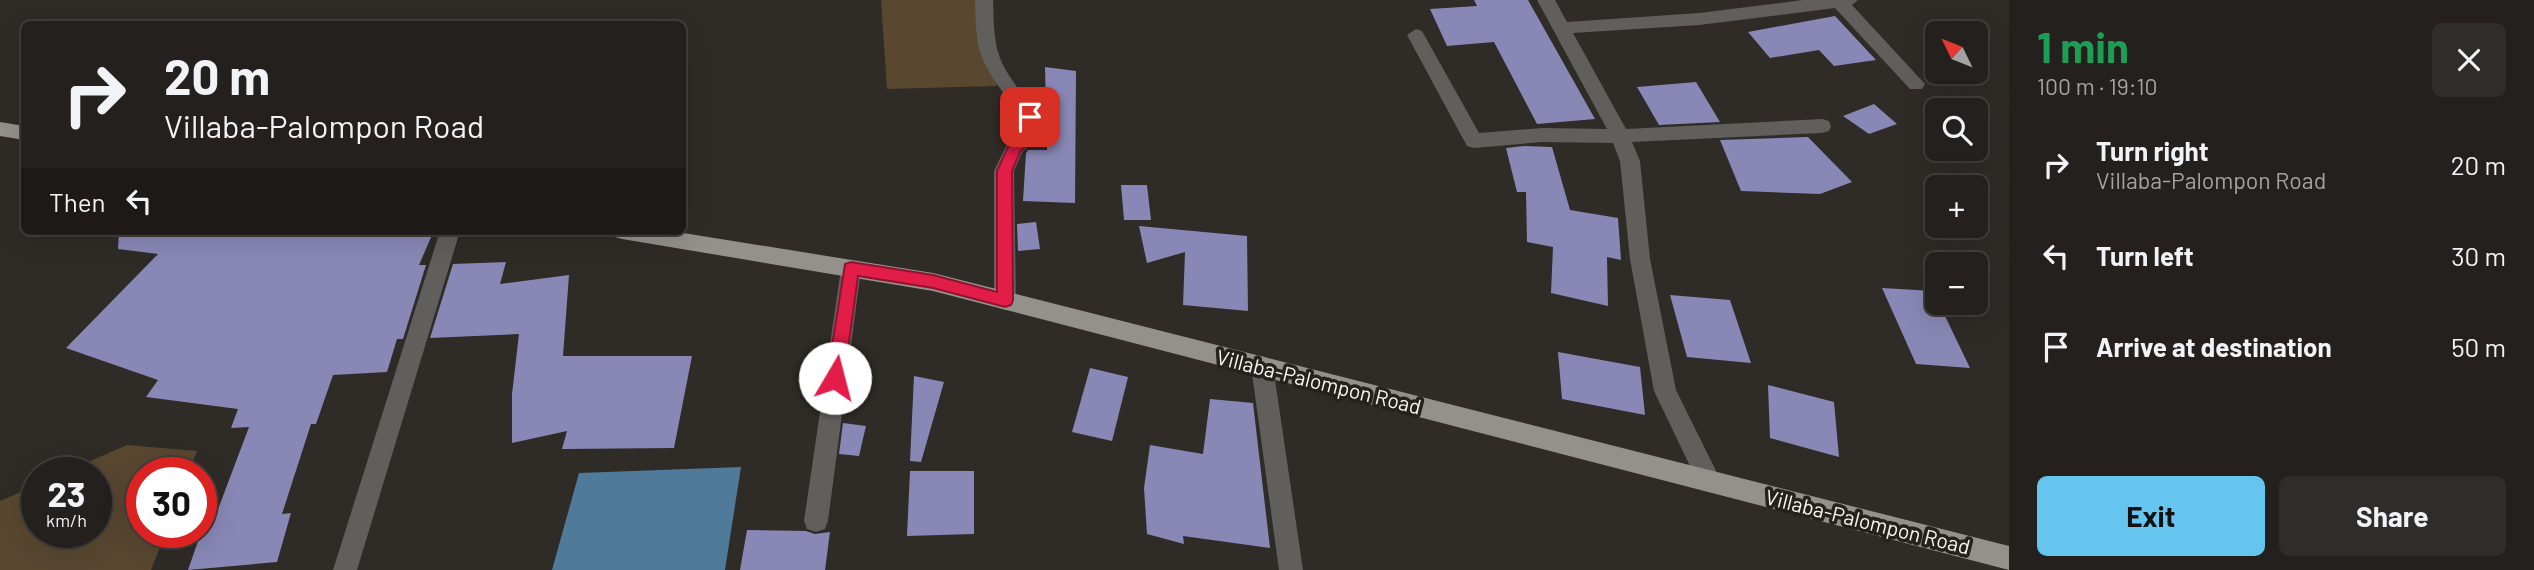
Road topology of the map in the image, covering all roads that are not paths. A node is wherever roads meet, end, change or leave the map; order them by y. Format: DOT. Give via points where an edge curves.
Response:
graph roads {
  1 [pos="984,0"];
  2 [pos="1546,0"];
  3 [pos="1842,0"];
  4 [pos="1562,28"];
  5 [pos="1416,35"];
  6 [pos="1916,84"];
  7 [pos="1822,126"];
  8 [pos="0,129"];
  9 [pos="21,132"];
  10 [pos="1620,136"];
  11 [pos="449,235"];
  12 [pos="646,235"];
  13 [pos="851,269"];
  14 [pos="1005,300"];
  15 [pos="1262,366"];
  16 [pos="1709,481"];
  17 [pos="816,520"];
  18 [pos="2009,558"];
  19 [pos="345,570"];
  20 [pos="1291,570"];
  1 -- 14 [label="street" via="986,41 993,64 1030,117 1033,131 1014,149 1004,171"];
  2 -- 4 [label="street"];
  3 -- 4 [label="street" via="1699,19"];
  3 -- 6 [label="street"];
  4 -- 10 [label="street"];
  5 -- 10 [label="street" via="1474,141 1542,135"];
  7 -- 10 [label="street"];
  8 -- 9 [label="main road"];
  10 -- 16 [label="street" via="1630,160 1640,259 1665,391"];
  11 -- 19 [label="street"];
  12 -- 13 [label="main road, Villaba-Palompon Road"];
  13 -- 14 [label="main road, Villaba-Palompon Road"];
  13 -- 17 [label="street"];
  14 -- 15 [label="main road, Villaba-Palompon Road"];
  15 -- 16 [label="main road, Villaba-Palompon Road"];
  15 -- 20 [label="street"];
  16 -- 18 [label="main road, Villaba-Palompon Road"];
}
